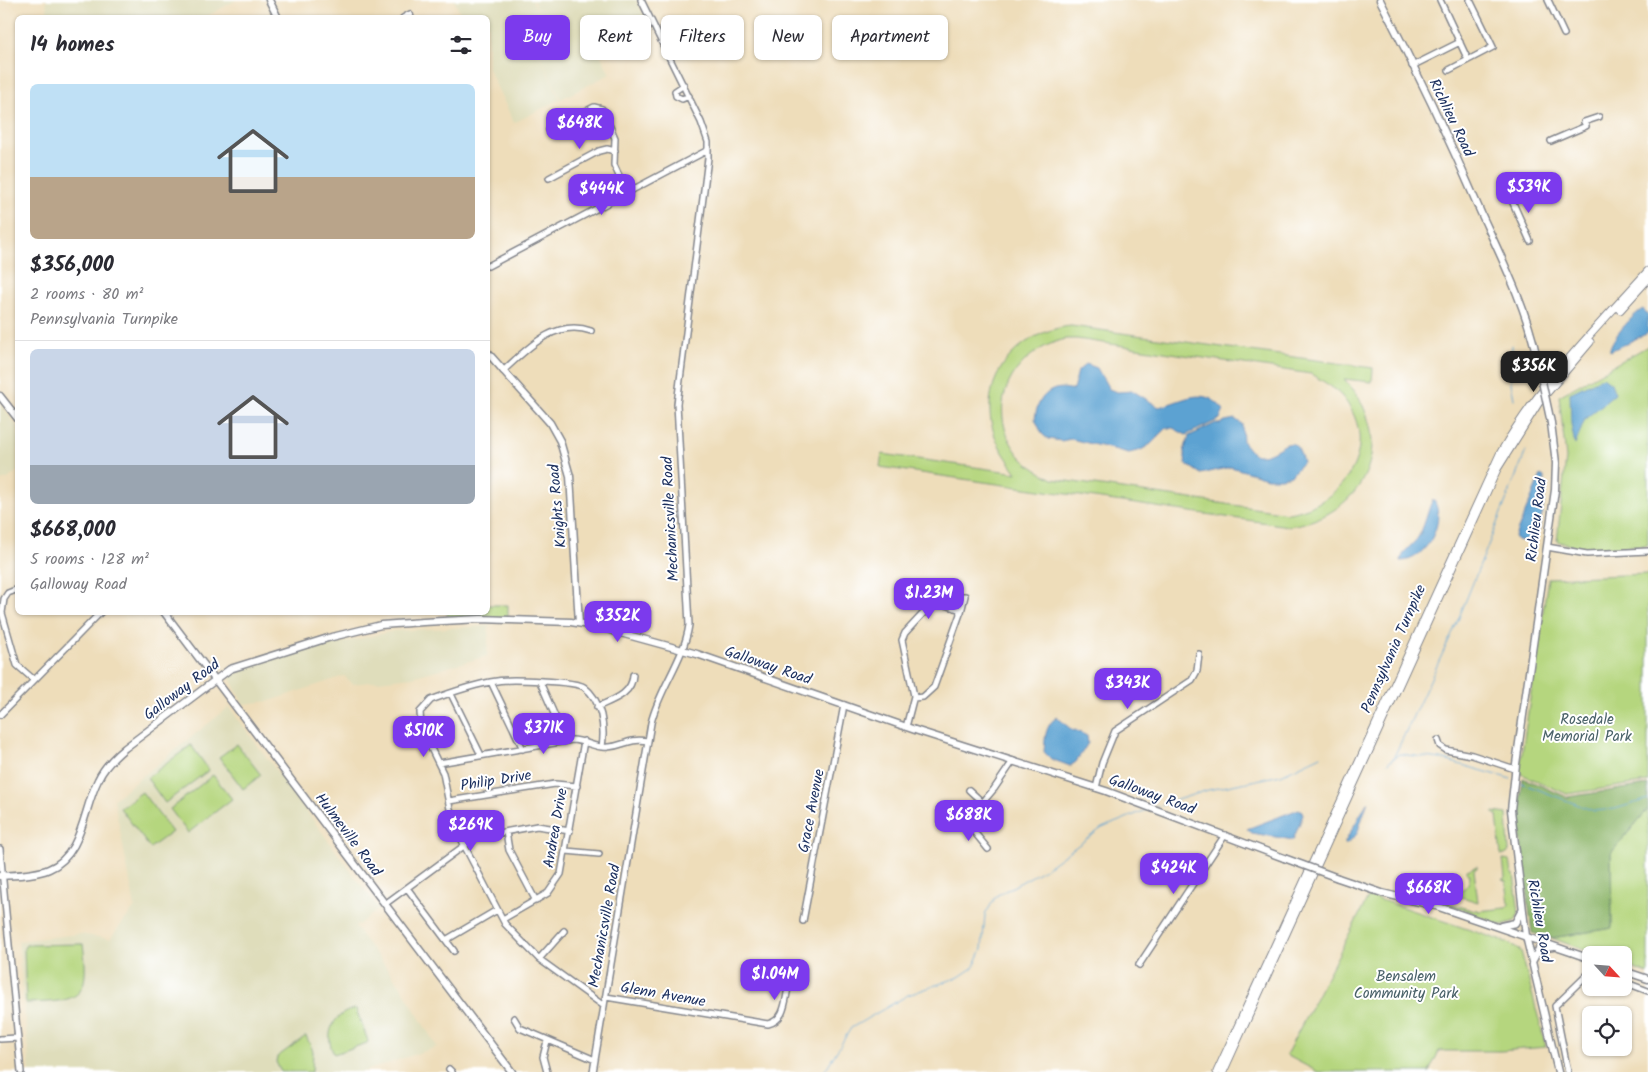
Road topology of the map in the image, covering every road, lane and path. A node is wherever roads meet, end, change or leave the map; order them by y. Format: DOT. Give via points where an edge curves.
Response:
graph roads {
  1 [pos="269,0"];
  2 [pos="642,0"];
  3 [pos="1380,0"];
  4 [pos="1440,0"];
  5 [pos="1470,0"];
  6 [pos="1548,0"];
  7 [pos="276,15"];
  8 [pos="1564,34"];
  9 [pos="1460,42"];
  10 [pos="1468,60"];
  11 [pos="1412,66"];
  12 [pos="1449,70"];
  13 [pos="684,85"];
  14 [pos="689,96"];
  15 [pos="1600,117"];
  16 [pos="549,130"];
  17 [pos="1551,141"];
  18 [pos="708,150"];
  19 [pos="615,151"];
  20 [pos="549,178"];
  21 [pos="627,193"];
  22 [pos="1509,194"];
  23 [pos="1530,241"];
  24 [pos="490,265"];
  25 [pos="1648,271"];
  26 [pos="1648,279"];
  27 [pos="591,331"];
  28 [pos="490,355"];
  29 [pos="503,371"];
  30 [pos="0,396"];
  31 [pos="15,415"];
  32 [pos="1548,547"];
  33 [pos="1648,551"];
  34 [pos="15,590"];
  35 [pos="2,598"];
  36 [pos="954,608"];
  37 [pos="961,612"];
  38 [pos="98,615"];
  39 [pos="166,615"];
  40 [pos="579,623"];
  41 [pos="682,649"];
  42 [pos="1200,654"];
  43 [pos="634,675"];
  44 [pos="33,679"];
  45 [pos="215,679"];
  46 [pos="491,682"];
  47 [pos="540,682"];
  48 [pos="450,694"];
  49 [pos="914,698"];
  50 [pos="844,705"];
  51 [pos="597,707"];
  52 [pos="0,715"];
  53 [pos="906,727"];
  54 [pos="1438,740"];
  55 [pos="566,741"];
  56 [pos="584,741"];
  57 [pos="648,742"];
  58 [pos="602,747"];
  59 [pos="523,748"];
  60 [pos="481,755"];
  61 [pos="1013,761"];
  62 [pos="439,763"];
  63 [pos="1515,769"];
  64 [pos="577,786"];
  65 [pos="1096,788"];
  66 [pos="969,790"];
  67 [pos="449,801"];
  68 [pos="982,802"];
  69 [pos="570,831"];
  70 [pos="506,832"];
  71 [pos="1225,835"];
  72 [pos="464,845"];
  73 [pos="0,849"];
  74 [pos="988,849"];
  75 [pos="566,851"];
  76 [pos="599,854"];
  77 [pos="1,876"];
  78 [pos="407,888"];
  79 [pos="536,901"];
  80 [pos="385,904"];
  81 [pos="1523,909"];
  82 [pos="497,910"];
  83 [pos="503,919"];
  84 [pos="803,921"];
  85 [pos="1495,926"];
  86 [pos="564,931"];
  87 [pos="1526,936"];
  88 [pos="446,940"];
  89 [pos="1558,947"];
  90 [pos="454,951"];
  91 [pos="1582,956"];
  92 [pos="539,959"];
  93 [pos="1532,961"];
  94 [pos="1139,965"];
  95 [pos="1632,974"];
  96 [pos="1582,980"];
  97 [pos="1648,980"];
  98 [pos="1632,985"];
  99 [pos="788,988"];
  100 [pos="1648,991"];
  101 [pos="606,997"];
  102 [pos="604,1006"];
  103 [pos="514,1018"];
  104 [pos="0,1038"];
  105 [pos="18,1038"];
  106 [pos="547,1041"];
  107 [pos="595,1060"];
  108 [pos="21,1072"];
  109 [pos="512,1072"];
  110 [pos="547,1072"];
  111 [pos="593,1072"];
  112 [pos="1217,1072"];
  113 [pos="1223,1072"];
  114 [pos="1558,1072"];
  115 [pos="1568,1072"];
  1 -- 7 [label="main road"];
  2 -- 13 [label="street, Mechanicsville Road"];
  3 -- 11 [label="main road, Richlieu Road"];
  4 -- 9 [label="street"];
  5 -- 10 [label="street" via="1493,47"];
  6 -- 8 [label="street"];
  9 -- 10 [label="street"];
  9 -- 11 [label="street"];
  10 -- 12 [label="street"];
  11 -- 32 [label="main road, Richlieu Road, bridge" via="1528,322 1551,423 1556,476"];
  13 -- 14 [label="street, Mechanicsville Road"];
  13 -- 14 [label="street" via="675,91 676,96 682,99"];
  14 -- 18 [label="street, Mechanicsville Road" via="705,131"];
  15 -- 17 [label="street" via="1584,122 1586,126"];
  16 -- 19 [label="street" via="594,107 599,108 615,138"];
  18 -- 21 [label="street"];
  18 -- 41 [label="street, Mechanicsville Road" via="677,395 689,622"];
  19 -- 20 [label="street" via="599,151"];
  19 -- 21 [label="street" via="614,165"];
  21 -- 24 [label="street"];
  22 -- 23 [label="street"];
  25 -- 112 [label="highway, Pennsylvania Turnpike" via="1549,380 1500,454"];
  26 -- 113 [label="highway, Pennsylvania Turnpike" via="1553,384 1521,427 1503,459"];
  27 -- 29 [label="street" via="581,327 558,330 536,341"];
  28 -- 29 [label="main road, Knights Road"];
  29 -- 40 [label="main road, Knights Road" via="550,423 566,456"];
  30 -- 31 [label="main road"];
  32 -- 33 [label="street" via="1587,554"];
  32 -- 63 [label="main road, Richlieu Road"];
  34 -- 35 [label="street"];
  35 -- 44 [label="street" via="2,613 17,665"];
  36 -- 37 [label="street"];
  36 -- 37 [label="street" via="960,596 965,596"];
  36 -- 49 [label="street" via="940,604 928,607 903,635 902,648"];
  37 -- 49 [label="street" via="934,687 923,697"];
  38 -- 44 [label="street"];
  39 -- 45 [label="main road, Hulmeville Road"];
  40 -- 41 [label="main road, Galloway Road"];
  40 -- 45 [label="main road, Galloway Road" via="481,619 381,625 249,662"];
  41 -- 50 [label="main road, Galloway Road"];
  41 -- 57 [label="street, Mechanicsville Road" via="654,710"];
  42 -- 65 [label="street" via="1192,680 1115,731"];
  43 -- 51 [label="street" via="628,691"];
  44 -- 52 [label="street"];
  45 -- 77 [label="main road, Galloway Road" via="109,763 97,781 73,848 63,861 48,870"];
  45 -- 80 [label="main road, Hulmeville Road"];
  46 -- 47 [label="street"];
  46 -- 48 [label="street"];
  46 -- 59 [label="street"];
  47 -- 51 [label="street" via="581,686 588,691"];
  47 -- 55 [label="street"];
  48 -- 60 [label="street"];
  48 -- 62 [label="street" via="426,703 419,717 421,728"];
  49 -- 53 [label="street"];
  50 -- 53 [label="main road, Galloway Road"];
  50 -- 84 [label="street, Grace Avenue"];
  51 -- 58 [label="street" via="604,728"];
  53 -- 61 [label="main road, Galloway Road"];
  54 -- 63 [label="street" via="1446,750"];
  55 -- 56 [label="street"];
  55 -- 59 [label="street"];
  56 -- 58 [label="street"];
  56 -- 64 [label="street, Andrea Drive"];
  57 -- 58 [label="street" via="632,740"];
  57 -- 101 [label="street, Mechanicsville Road"];
  59 -- 60 [label="street"];
  60 -- 62 [label="street"];
  61 -- 65 [label="main road, Galloway Road"];
  61 -- 68 [label="street"];
  62 -- 67 [label="street"];
  63 -- 81 [label="main road, Richlieu Road" via="1511,810"];
  64 -- 67 [label="street, Philip Drive" via="555,784"];
  64 -- 69 [label="street, Andrea Drive"];
  65 -- 71 [label="main road, Galloway Road"];
  66 -- 68 [label="street"];
  67 -- 72 [label="street"];
  68 -- 74 [label="street" via="966,822"];
  69 -- 70 [label="street" via="537,826"];
  69 -- 75 [label="street, Andrea Drive"];
  70 -- 72 [label="street" via="480,836"];
  70 -- 79 [label="street" via="509,850"];
  71 -- 85 [label="main road, Galloway Road, bridge" via="1382,893 1436,906"];
  71 -- 94 [label="street"];
  72 -- 78 [label="street"];
  72 -- 82 [label="street"];
  73 -- 77 [label="street"];
  75 -- 76 [label="street"];
  75 -- 79 [label="street, Andrea Drive" via="556,884"];
  77 -- 105 [label="street"];
  78 -- 80 [label="street"];
  78 -- 88 [label="street"];
  79 -- 83 [label="street, Andrea Drive"];
  80 -- 109 [label="main road, Hulmeville Road"];
  81 -- 85 [label="main road" via="1512,925"];
  81 -- 87 [label="main road, Richlieu Road"];
  82 -- 83 [label="street"];
  82 -- 88 [label="street"];
  83 -- 92 [label="street"];
  85 -- 87 [label="main road, Galloway Road"];
  86 -- 92 [label="street"];
  87 -- 89 [label="main road, Galloway Road"];
  87 -- 93 [label="main road, Richlieu Road"];
  88 -- 90 [label="street"];
  89 -- 91 [label="main road, Galloway Road"];
  89 -- 93 [label="main road" via="1540,949"];
  92 -- 102 [label="street"];
  93 -- 114 [label="main road, Richlieu Road"];
  95 -- 97 [label="main road"];
  96 -- 115 [label="street" via="1555,1006"];
  98 -- 100 [label="street"];
  99 -- 101 [label="street, Glenn Avenue" via="783,1012 775,1022 768,1024"];
  101 -- 102 [label="street, Mechanicsville Road"];
  102 -- 107 [label="street, Mechanicsville Road"];
  103 -- 106 [label="street" via="520,1028"];
  104 -- 105 [label="street"];
  105 -- 108 [label="street"];
  106 -- 107 [label="street"];
  106 -- 110 [label="street" via="543,1057"];
  107 -- 111 [label="street, Mechanicsville Road"];
}
